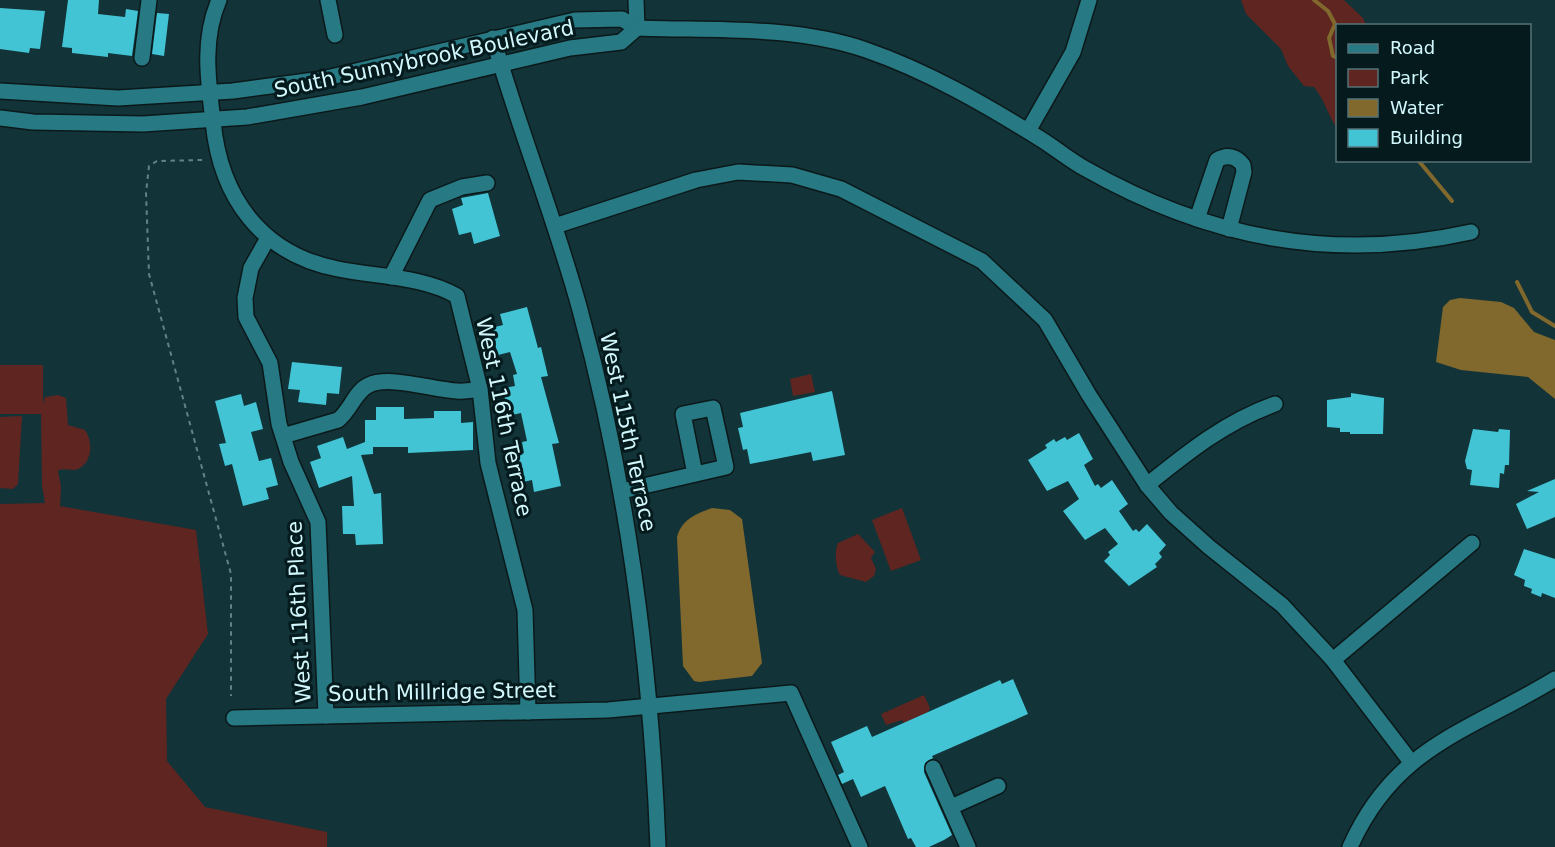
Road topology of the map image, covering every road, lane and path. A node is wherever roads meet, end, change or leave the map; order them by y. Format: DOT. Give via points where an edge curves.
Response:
graph roads {
  1 [pos="149,0"];
  2 [pos="219,0"];
  3 [pos="328,0"];
  4 [pos="636,0"];
  5 [pos="1089,0"];
  6 [pos="636,28"];
  7 [pos="335,35"];
  8 [pos="493,38"];
  9 [pos="142,58"];
  10 [pos="501,64"];
  11 [pos="0,91"];
  12 [pos="210,93"];
  13 [pos="0,118"];
  14 [pos="213,120"];
  15 [pos="1028,131"];
  16 [pos="202,160"];
  17 [pos="487,183"];
  18 [pos="1197,219"];
  19 [pos="555,226"];
  20 [pos="1229,229"];
  21 [pos="1471,232"];
  22 [pos="268,238"];
  23 [pos="391,277"];
  24 [pos="480,389"];
  25 [pos="1275,404"];
  26 [pos="283,436"];
  27 [pos="695,474"];
  28 [pos="1147,485"];
  29 [pos="622,491"];
  30 [pos="1472,543"];
  31 [pos="1332,660"];
  32 [pos="1555,679"];
  33 [pos="231,696"];
  34 [pos="650,707"];
  35 [pos="528,712"];
  36 [pos="326,716"];
  37 [pos="234,718"];
  38 [pos="1411,762"];
  39 [pos="933,768"];
  40 [pos="998,786"];
  41 [pos="951,807"];
  42 [pos="658,847"];
  43 [pos="860,847"];
  44 [pos="968,847"];
  45 [pos="1350,847"];
  1 -- 9 [label="street"];
  2 -- 12 [label="street, West 116th Terrace" via="208,44"];
  3 -- 7 [label="street"];
  4 -- 6 [label="street"];
  5 -- 15 [label="street" via="1073,52"];
  6 -- 8 [label="street, South Sunnybrook Boulevard" via="622,19 593,19"];
  6 -- 10 [label="street, South Sunnybrook Boulevard" via="621,42 570,48"];
  6 -- 15 [label="street, South Sunnybrook Boulevard" via="788,34 863,49 937,79"];
  8 -- 10 [label="street, West 115th Terrace"];
  8 -- 12 [label="street, South Sunnybrook Boulevard" via="322,79"];
  10 -- 14 [label="street, South Sunnybrook Boulevard" via="339,102"];
  10 -- 19 [label="street, West 115th Terrace"];
  11 -- 12 [label="street, South Sunnybrook Boulevard" via="118,98"];
  12 -- 14 [label="street, West 116th Terrace"];
  13 -- 14 [label="street, South Sunnybrook Boulevard" via="87,123"];
  14 -- 22 [label="street, West 116th Terrace" via="228,184 237,203"];
  15 -- 18 [label="street, South Sunnybrook Boulevard" via="1133,195"];
  16 -- 33 [label="path" via="157,161 149,166 149,274 231,574"];
  17 -- 23 [label="street" via="462,187 430,200"];
  18 -- 20 [label="street, South Sunnybrook Boulevard"];
  18 -- 20 [label="street" via="1217,160 1232,156 1243,165 1244,172"];
  19 -- 28 [label="street" via="696,180 738,172 792,175 841,189 982,261 1020,295 1045,320"];
  19 -- 29 [label="street, West 115th Terrace" via="595,368"];
  20 -- 21 [label="street, South Sunnybrook Boulevard" via="1285,242 1338,246 1435,240"];
  22 -- 23 [label="street, West 116th Terrace" via="314,264"];
  22 -- 26 [label="street, West 116th Place" via="251,268 246,317 270,363"];
  23 -- 24 [label="street, West 116th Terrace" via="444,289 457,296"];
  24 -- 26 [label="street" via="459,392 393,383 370,384 338,420"];
  24 -- 35 [label="street, West 116th Terrace" via="488,463 525,610"];
  25 -- 28 [label="street" via="1244,416 1196,446"];
  26 -- 36 [label="street, West 116th Place" via="318,522"];
  27 -- 29 [label="street"];
  28 -- 31 [label="street" via="1209,547 1282,605"];
  29 -- 34 [label="street, West 115th Terrace" via="639,595"];
  30 -- 31 [label="street"];
  31 -- 38 [label="street"];
  32 -- 38 [label="street" via="1462,729"];
  34 -- 35 [label="street, South Millridge Street"];
  34 -- 42 [label="street, West 115th Terrace"];
  34 -- 43 [label="street, South Millridge Street" via="791,693"];
  35 -- 36 [label="street, South Millridge Street"];
  36 -- 37 [label="street, South Millridge Street"];
  38 -- 45 [label="street" via="1373,804"];
  39 -- 41 [label="street"];
  40 -- 41 [label="street"];
  41 -- 44 [label="street"];
}
